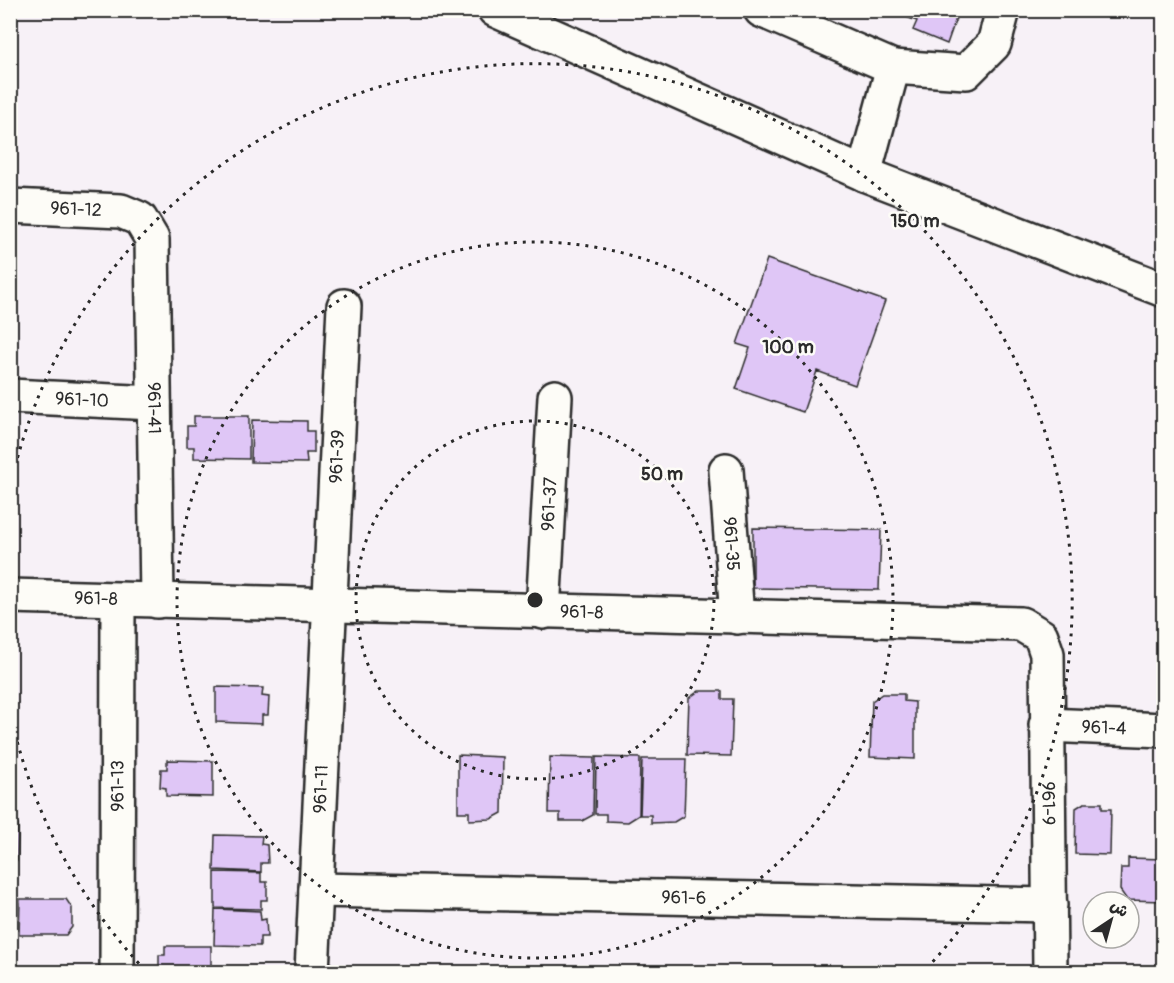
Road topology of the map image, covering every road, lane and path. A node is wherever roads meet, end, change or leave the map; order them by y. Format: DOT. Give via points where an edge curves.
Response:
graph roads {
  1 [pos="495,10"];
  2 [pos="761,10"];
  3 [pos="1003,10"];
  4 [pos="893,68"];
  5 [pos="864,174"];
  6 [pos="10,206"];
  7 [pos="140,219"];
  8 [pos="1164,290"];
  9 [pos="344,306"];
  10 [pos="10,396"];
  11 [pos="555,397"];
  12 [pos="154,403"];
  13 [pos="726,470"];
  14 [pos="10,596"];
  15 [pos="118,600"];
  16 [pos="157,601"];
  17 [pos="329,606"];
  18 [pos="543,612"];
  19 [pos="737,617"];
  20 [pos="1041,636"];
  21 [pos="1046,725"];
  22 [pos="1164,730"];
  23 [pos="316,890"];
  24 [pos="1050,905"];
  25 [pos="117,972"];
  26 [pos="312,972"];
  27 [pos="1050,972"];
  1 -- 5 [label="street"];
  2 -- 4 [label="street"];
  3 -- 4 [label="street" via="994,44 966,72"];
  4 -- 5 [label="street"];
  5 -- 8 [label="street"];
  6 -- 7 [label="street, 961-12" via="121,211"];
  7 -- 12 [label="street, 961-41" via="152,239"];
  9 -- 17 [label="street, 961-39"];
  10 -- 12 [label="street, 961-10"];
  11 -- 18 [label="street, 961-37"];
  12 -- 16 [label="street, 961-41"];
  13 -- 19 [label="street, 961-35"];
  14 -- 15 [label="street, 961-8"];
  15 -- 16 [label="street, 961-8"];
  15 -- 25 [label="street, 961-13"];
  16 -- 17 [label="street, 961-8"];
  17 -- 18 [label="street, 961-8"];
  17 -- 23 [label="street, 961-11"];
  18 -- 19 [label="street, 961-8"];
  19 -- 20 [label="street, 961-8" via="1021,624"];
  20 -- 21 [label="street, 961-9" via="1047,654"];
  21 -- 22 [label="street, 961-4"];
  21 -- 24 [label="street, 961-9"];
  23 -- 24 [label="street, 961-6"];
  23 -- 26 [label="street, 961-11"];
  24 -- 27 [label="street, 961-9"];
}
